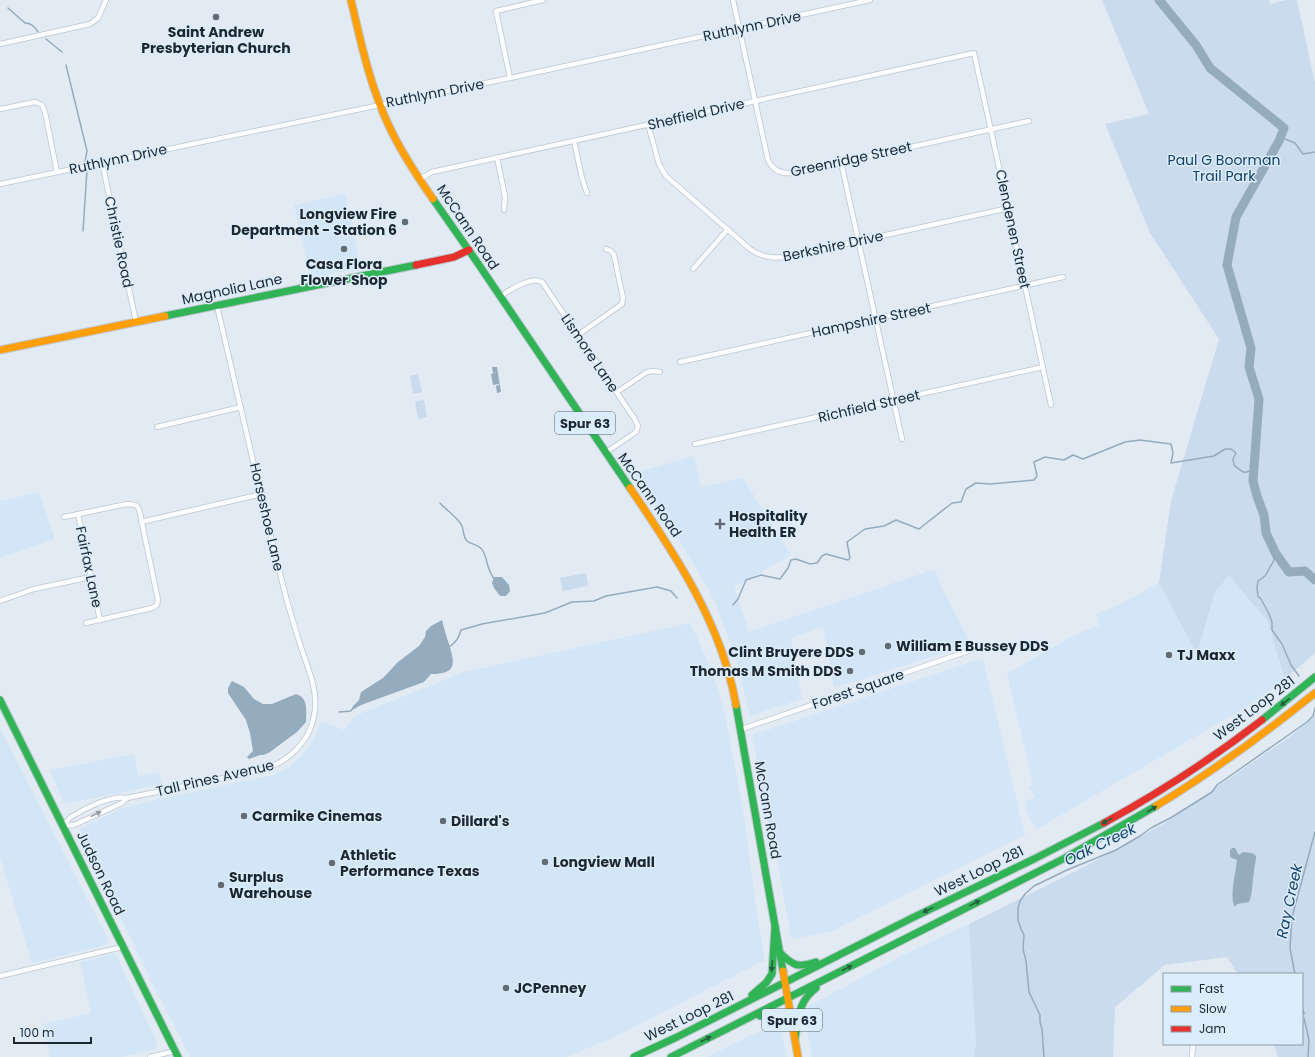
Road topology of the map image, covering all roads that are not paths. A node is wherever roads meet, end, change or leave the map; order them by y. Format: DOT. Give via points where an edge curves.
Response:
graph roads {
  1 [pos="106,0"];
  2 [pos="351,0"];
  3 [pos="543,0"];
  4 [pos="733,0"];
  5 [pos="870,0"];
  6 [pos="739,29"];
  7 [pos="0,44"];
  8 [pos="974,53"];
  9 [pos="510,78"];
  10 [pos="755,100"];
  11 [pos="379,105"];
  12 [pos="0,109"];
  13 [pos="1029,121"];
  14 [pos="648,124"];
  15 [pos="991,130"];
  16 [pos="574,141"];
  17 [pos="497,158"];
  18 [pos="102,162"];
  19 [pos="842,162"];
  20 [pos="57,172"];
  21 [pos="420,179"];
  22 [pos="0,184"];
  23 [pos="587,193"];
  24 [pos="1008,208"];
  25 [pos="504,210"];
  26 [pos="728,229"];
  27 [pos="859,241"];
  28 [pos="606,249"];
  29 [pos="469,250"];
  30 [pos="693,269"];
  31 [pos="1063,277"];
  32 [pos="1025,285"];
  33 [pos="500,296"];
  34 [pos="217,306"];
  35 [pos="876,319"];
  36 [pos="136,322"];
  37 [pos="578,335"];
  38 [pos="0,350"];
  39 [pos="680,362"];
  40 [pos="1043,367"];
  41 [pos="660,372"];
  42 [pos="617,392"];
  43 [pos="894,400"];
  44 [pos="1052,405"];
  45 [pos="241,408"];
  46 [pos="157,427"];
  47 [pos="902,438"];
  48 [pos="695,444"];
  49 [pos="605,453"];
  50 [pos="262,494"];
  51 [pos="78,514"];
  52 [pos="64,517"];
  53 [pos="141,522"];
  54 [pos="92,577"];
  55 [pos="0,601"];
  56 [pos="100,620"];
  57 [pos="86,623"];
  58 [pos="974,648"];
  59 [pos="1315,677"];
  60 [pos="1315,693"];
  61 [pos="0,700"];
  62 [pos="3,712"];
  63 [pos="311,728"];
  64 [pos="742,729"];
  65 [pos="1230,743"];
  66 [pos="127,798"];
  67 [pos="1171,798"];
  68 [pos="63,826"];
  69 [pos="1044,854"];
  70 [pos="1007,887"];
  71 [pos="960,894"];
  72 [pos="930,926"];
  73 [pos="775,927"];
  74 [pos="122,946"];
  75 [pos="780,953"];
  76 [pos="836,956"];
  77 [pos="0,976"];
  78 [pos="828,978"];
  79 [pos="786,982"];
  80 [pos="788,998"];
  81 [pos="738,1006"];
  82 [pos="743,1020"];
  83 [pos="793,1026"];
  84 [pos="795,1038"];
  85 [pos="1193,1045"];
  86 [pos="176,1054"];
  87 [pos="150,1057"];
  88 [pos="634,1057"];
  89 [pos="671,1057"];
  90 [pos="798,1057"];
  91 [pos="1192,1057"];
  1 -- 7 [label="street" via="98,18 90,24"];
  2 -- 11 [label="main road, McCann Road / Spur 63" via="365,63"];
  3 -- 9 [label="street" via="496,10"];
  4 -- 6 [label="street, Greenridge Street"];
  5 -- 6 [label="street, Ruthlynn Drive"];
  6 -- 9 [label="street, Ruthlynn Drive"];
  6 -- 10 [label="street, Greenridge Street"];
  8 -- 10 [label="street, Sheffield Drive"];
  8 -- 15 [label="street, Clendenen Street"];
  9 -- 11 [label="street, Ruthlynn Drive"];
  10 -- 14 [label="street, Sheffield Drive"];
  10 -- 19 [label="street, Greenridge Street" via="768,160 776,170 785,174"];
  11 -- 18 [label="street, Ruthlynn Drive"];
  11 -- 21 [label="main road, McCann Road / Spur 63" via="398,144"];
  12 -- 20 [label="street" via="35,102 42,105"];
  13 -- 15 [label="street, Greenridge Street"];
  14 -- 16 [label="street, Sheffield Drive"];
  14 -- 26 [label="street, Berkshire Drive" via="664,174"];
  15 -- 19 [label="street, Greenridge Street"];
  15 -- 24 [label="street, Clendenen Street"];
  16 -- 17 [label="street, Sheffield Drive"];
  16 -- 23 [label="street"];
  17 -- 21 [label="street, Sheffield Drive" via="432,172"];
  17 -- 25 [label="street" via="505,197"];
  18 -- 20 [label="street, Ruthlynn Drive"];
  18 -- 36 [label="street, Christie Road"];
  19 -- 27 [label="street"];
  20 -- 22 [label="street, Ruthlynn Drive"];
  21 -- 29 [label="main road, McCann Road / Spur 63"];
  24 -- 27 [label="street, Berkshire Drive"];
  24 -- 32 [label="street, Clendenen Street"];
  26 -- 27 [label="street, Berkshire Drive" via="750,249 766,257 790,256"];
  26 -- 30 [label="street"];
  27 -- 35 [label="street"];
  28 -- 37 [label="street" via="614,255 622,304"];
  29 -- 33 [label="main road, McCann Road / Spur 63"];
  29 -- 34 [label="main road, Magnolia Lane" via="454,257"];
  31 -- 32 [label="street, Hampshire Street"];
  32 -- 35 [label="street, Hampshire Street"];
  32 -- 40 [label="street, Clendenen Street"];
  33 -- 37 [label="street, Lismore Lane" via="520,285 534,280 540,281"];
  33 -- 49 [label="main road, McCann Road / Spur 63"];
  34 -- 36 [label="main road, Magnolia Lane"];
  34 -- 45 [label="street, Horseshoe Lane"];
  35 -- 39 [label="street, Hampshire Street"];
  35 -- 43 [label="street"];
  36 -- 38 [label="main road, Magnolia Lane"];
  37 -- 42 [label="street, Lismore Lane"];
  40 -- 43 [label="street, Richfield Street"];
  40 -- 44 [label="street, Clendenen Street"];
  41 -- 42 [label="street" via="645,373"];
  42 -- 49 [label="street, Lismore Lane" via="638,429"];
  43 -- 47 [label="street"];
  43 -- 48 [label="street, Richfield Street"];
  45 -- 46 [label="street"];
  45 -- 50 [label="street, Horseshoe Lane"];
  49 -- 64 [label="main road, McCann Road / Spur 63" via="673,551 701,601 723,655"];
  50 -- 53 [label="street"];
  50 -- 63 [label="street, Horseshoe Lane" via="287,599 314,691 315,707"];
  51 -- 52 [label="street"];
  51 -- 53 [label="street" via="134,504 138,507"];
  51 -- 54 [label="street, Fairfax Lane"];
  53 -- 56 [label="street" via="159,602 152,608"];
  54 -- 55 [label="street" via="34,589"];
  54 -- 56 [label="street, Fairfax Lane"];
  56 -- 57 [label="street"];
  58 -- 64 [label="street, Forest Square"];
  59 -- 65 [label="main road, West Loop 281, one-way"];
  60 -- 67 [label="main road, West Loop 281" via="1241,750"];
  61 -- 62 [label="main road, Judson Road"];
  62 -- 68 [label="main road, Judson Road"];
  63 -- 66 [label="street, Tall Pines Avenue" via="296,750 273,766"];
  64 -- 73 [label="main road, McCann Road / Spur 63"];
  65 -- 67 [label="main road" via="1228,753 1184,782"];
  65 -- 69 [label="main road, West Loop 281, one-way" via="1152,795"];
  68 -- 66 [label="street, Tall Pines Avenue, one-way" via="74,825"];
  66 -- 68 [label="street, Tall Pines Avenue" via="120,797 92,806 70,818"];
  70 -- 67 [label="main road, West Loop 281, one-way" via="1098,840"];
  68 -- 74 [label="main road, Judson Road"];
  69 -- 70 [label="main road" via="1038,864 1006,879"];
  69 -- 71 [label="main road, West Loop 281"];
  72 -- 70 [label="main road, West Loop 281, one-way"];
  71 -- 72 [label="main road" via="958,905 933,918"];
  71 -- 76 [label="main road, West Loop 281, one-way"];
  78 -- 72 [label="main road, West Loop 281, one-way"];
  73 -- 75 [label="main road, McCann Road / Spur 63"];
  73 -- 81 [label="main road, one-way" via="770,978"];
  74 -- 77 [label="street"];
  74 -- 86 [label="main road, Judson Road"];
  75 -- 76 [label="main road" via="798,967"];
  75 -- 79 [label="main road, McCann Road / Spur 63"];
  76 -- 79 [label="main road, West Loop 281"];
  78 -- 80 [label="main road, West Loop 281"];
  78 -- 84 [label="main road" via="803,1001"];
  79 -- 80 [label="main road, McCann Road / Spur 63"];
  79 -- 81 [label="main road, West Loop 281"];
  80 -- 82 [label="main road, West Loop 281"];
  80 -- 83 [label="main road, McCann Road / Spur 63"];
  81 -- 88 [label="main road, West Loop 281"];
  82 -- 83 [label="main road" via="776,1013"];
  89 -- 82 [label="main road, West Loop 281, one-way"];
  83 -- 84 [label="main road, McCann Road / Spur 63"];
  84 -- 90 [label="main road, McCann Road / Spur 63"];
  85 -- 91 [label="street"];
  86 -- 87 [label="street"];
}
